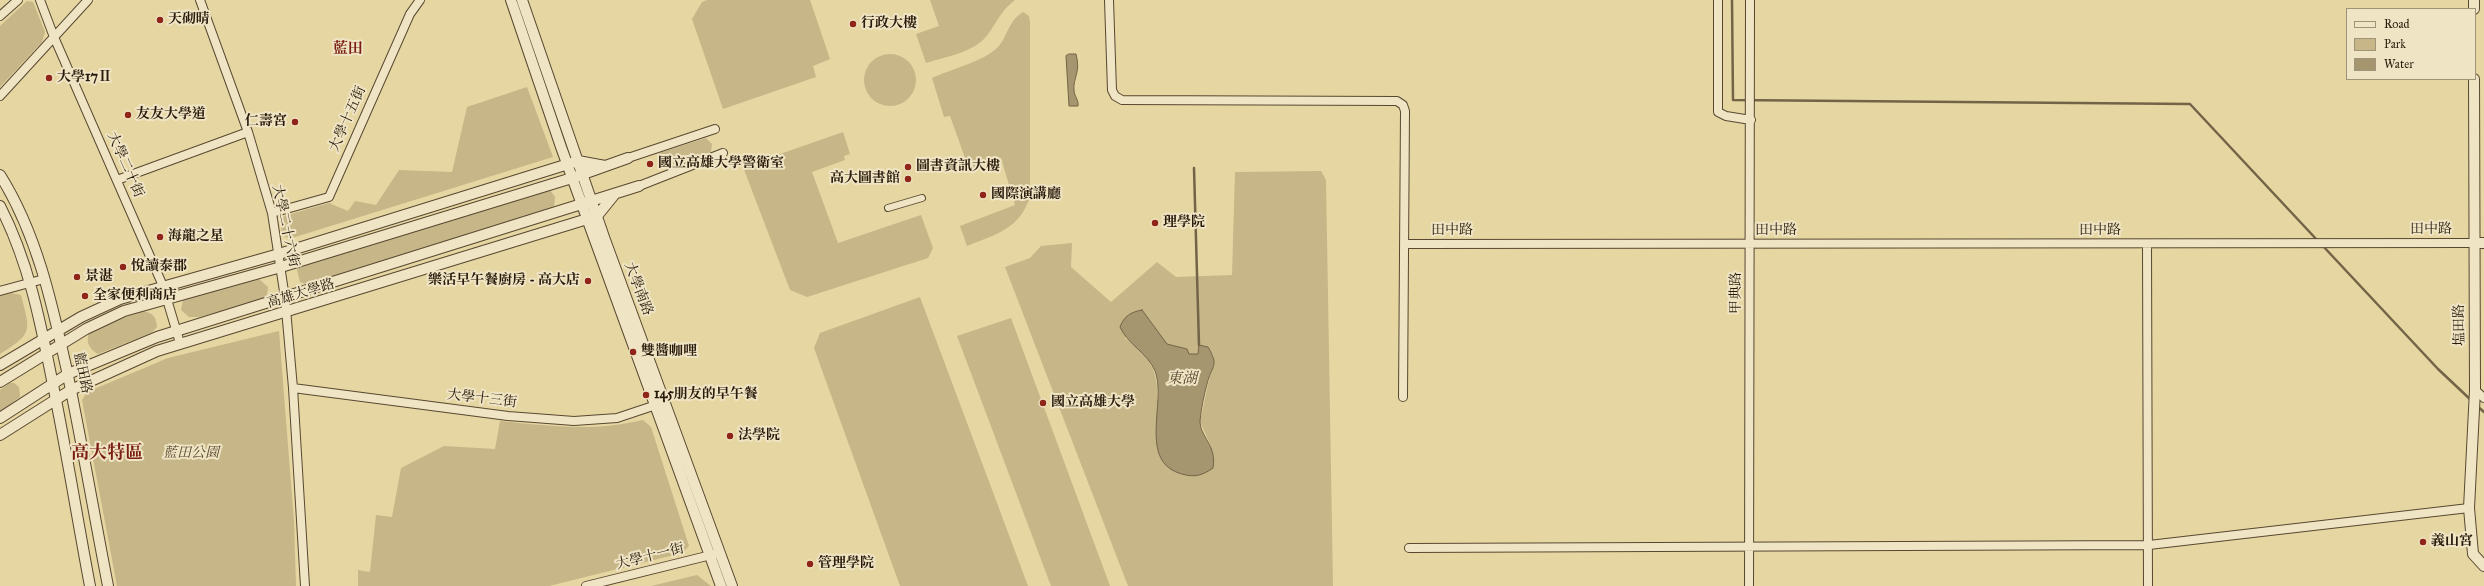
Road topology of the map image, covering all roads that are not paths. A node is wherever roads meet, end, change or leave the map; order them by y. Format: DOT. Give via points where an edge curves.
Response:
graph roads {
  1 [pos="18,0"];
  2 [pos="40,0"];
  3 [pos="88,0"];
  4 [pos="200,0"];
  5 [pos="420,0"];
  6 [pos="510,0"];
  7 [pos="522,0"];
  8 [pos="1109,0"];
  9 [pos="1718,0"];
  10 [pos="1750,0"];
  11 [pos="0,16"];
  12 [pos="54,37"];
  13 [pos="2474,80"];
  14 [pos="0,96"];
  15 [pos="1751,117"];
  16 [pos="714,129"];
  17 [pos="248,132"];
  18 [pos="723,153"];
  19 [pos="628,158"];
  20 [pos="578,161"];
  21 [pos="568,164"];
  22 [pos="605,166"];
  23 [pos="0,174"];
  24 [pos="582,174"];
  25 [pos="572,178"];
  26 [pos="117,180"];
  27 [pos="639,186"];
  28 [pos="614,196"];
  29 [pos="922,198"];
  30 [pos="587,204"];
  31 [pos="0,206"];
  32 [pos="888,208"];
  33 [pos="272,212"];
  34 [pos="592,218"];
  35 [pos="2479,243"];
  36 [pos="1405,244"];
  37 [pos="1750,244"];
  38 [pos="2147,244"];
  39 [pos="279,254"];
  40 [pos="281,267"];
  41 [pos="44,279"];
  42 [pos="30,283"];
  43 [pos="163,286"];
  44 [pos="0,291"];
  45 [pos="166,298"];
  46 [pos="285,298"];
  47 [pos="286,313"];
  48 [pos="176,330"];
  49 [pos="58,331"];
  50 [pos="43,339"];
  51 [pos="180,343"];
  52 [pos="62,346"];
  53 [pos="47,354"];
  54 [pos="0,365"];
  55 [pos="68,374"];
  56 [pos="0,382"];
  57 [pos="52,382"];
  58 [pos="293,388"];
  59 [pos="71,390"];
  60 [pos="2478,396"];
  61 [pos="1403,397"];
  62 [pos="56,398"];
  63 [pos="661,403"];
  64 [pos="0,418"];
  65 [pos="0,435"];
  66 [pos="2470,508"];
  67 [pos="2149,545"];
  68 [pos="1750,546"];
  69 [pos="1409,548"];
  70 [pos="720,553"];
  71 [pos="709,556"];
  72 [pos="2484,566"];
  73 [pos="90,586"];
  74 [pos="108,586"];
  75 [pos="305,586"];
  76 [pos="586,586"];
  77 [pos="720,586"];
  78 [pos="732,586"];
  79 [pos="1749,586"];
  80 [pos="2148,586"];
  1 -- 11 [label="street"];
  2 -- 12 [label="street, 大學二十街"];
  3 -- 12 [label="street"];
  4 -- 17 [label="street, 大學二十六街"];
  5 -- 33 [label="street, 大學十五街" via="410,14 329,197"];
  6 -- 21 [label="street, 大學南路"];
  7 -- 20 [label="street, 大學南路"];
  8 -- 36 [label="street" via="1112,90 1115,96 1122,100 1397,101 1403,105"];
  9 -- 15 [label="street" via="1718,112 1726,116"];
  10 -- 15 [label="street, 甲典路"];
  12 -- 14 [label="street"];
  12 -- 26 [label="street, 大學二十街"];
  13 -- 35 [label="street, 塩田路"];
  15 -- 37 [label="street, 甲典路"];
  16 -- 19 [label="street"];
  17 -- 26 [label="street"];
  17 -- 33 [label="street, 大學二十六街"];
  18 -- 27 [label="street"];
  19 -- 22 [label="street"];
  20 -- 21 [label="street"];
  20 -- 22 [label="street"];
  20 -- 24 [label="street, 大學南路"];
  21 -- 25 [label="street, 大學南路"];
  21 -- 39 [label="street"];
  22 -- 24 [label="street"];
  23 -- 41 [label="street, 藍田路" via="24,218"];
  24 -- 25 [label="street"];
  24 -- 30 [label="street, 大學南路"];
  25 -- 30 [label="street, 大學南路"];
  25 -- 40 [label="street"];
  26 -- 43 [label="street, 大學二十街"];
  27 -- 28 [label="street, 高雄大學路"];
  28 -- 30 [label="street, 高雄大學路"];
  28 -- 34 [label="street, 高雄大學路"];
  29 -- 32 [label="street"];
  30 -- 34 [label="street, 大學南路"];
  30 -- 46 [label="street, 高雄大學路"];
  31 -- 42 [label="street" via="18,244"];
  33 -- 39 [label="street, 大學二十六街"];
  34 -- 47 [label="street, 高雄大學路"];
  34 -- 63 [label="street, 大學南路"];
  35 -- 38 [label="street, 田中路"];
  35 -- 60 [label="street, 塩田路"];
  36 -- 37 [label="street, 田中路"];
  36 -- 61 [label="street"];
  37 -- 38 [label="street, 田中路"];
  37 -- 68 [label="street, 甲典路"];
  38 -- 67 [label="street"];
  39 -- 40 [label="street, 大學二十六街"];
  39 -- 43 [label="street"];
  40 -- 45 [label="street"];
  40 -- 46 [label="street, 大學二十六街"];
  41 -- 42 [label="street"];
  41 -- 49 [label="street, 藍田路"];
  42 -- 44 [label="street"];
  42 -- 50 [label="street"];
  43 -- 45 [label="street, 大學二十街"];
  43 -- 49 [label="street" via="120,299 80,317"];
  45 -- 48 [label="street, 大學二十街"];
  45 -- 52 [label="street" via="124,311 86,329"];
  46 -- 47 [label="street, 大學二十六街"];
  46 -- 48 [label="street, 高雄大學路"];
  47 -- 51 [label="street, 高雄大學路"];
  47 -- 58 [label="street, 大學二十六街"];
  48 -- 51 [label="street, 大學二十街"];
  48 -- 55 [label="street, 高雄大學路"];
  49 -- 50 [label="street"];
  49 -- 52 [label="street, 藍田路"];
  50 -- 53 [label="street"];
  50 -- 54 [label="street"];
  51 -- 59 [label="street, 高雄大學路" via="134,360"];
  52 -- 53 [label="street"];
  52 -- 55 [label="street, 藍田路"];
  53 -- 56 [label="street"];
  53 -- 57 [label="street"];
  55 -- 57 [label="street, 高雄大學路"];
  55 -- 59 [label="street, 藍田路"];
  57 -- 62 [label="street"];
  57 -- 64 [label="street, 高雄大學路"];
  58 -- 63 [label="street, 大學十三街" via="508,416 574,421 617,418"];
  58 -- 75 [label="street, 大學二十六街"];
  59 -- 62 [label="street, 高雄大學路"];
  59 -- 74 [label="street, 藍田路"];
  60 -- 66 [label="street, 塩田路" via="2473,418"];
  62 -- 65 [label="street, 高雄大學路"];
  62 -- 73 [label="street"];
  63 -- 70 [label="street, 大學南路"];
  63 -- 71 [label="street, 大學南路"];
  66 -- 67 [label="street"];
  66 -- 72 [label="street, 塩田路" via="2473,554"];
  67 -- 68 [label="street"];
  67 -- 80 [label="street"];
  68 -- 69 [label="street"];
  68 -- 79 [label="street, 甲典路"];
  70 -- 71 [label="street, 大學十一街"];
  70 -- 78 [label="street, 大學南路"];
  71 -- 76 [label="street, 大學十一街"];
  71 -- 77 [label="street, 大學南路"];
}
